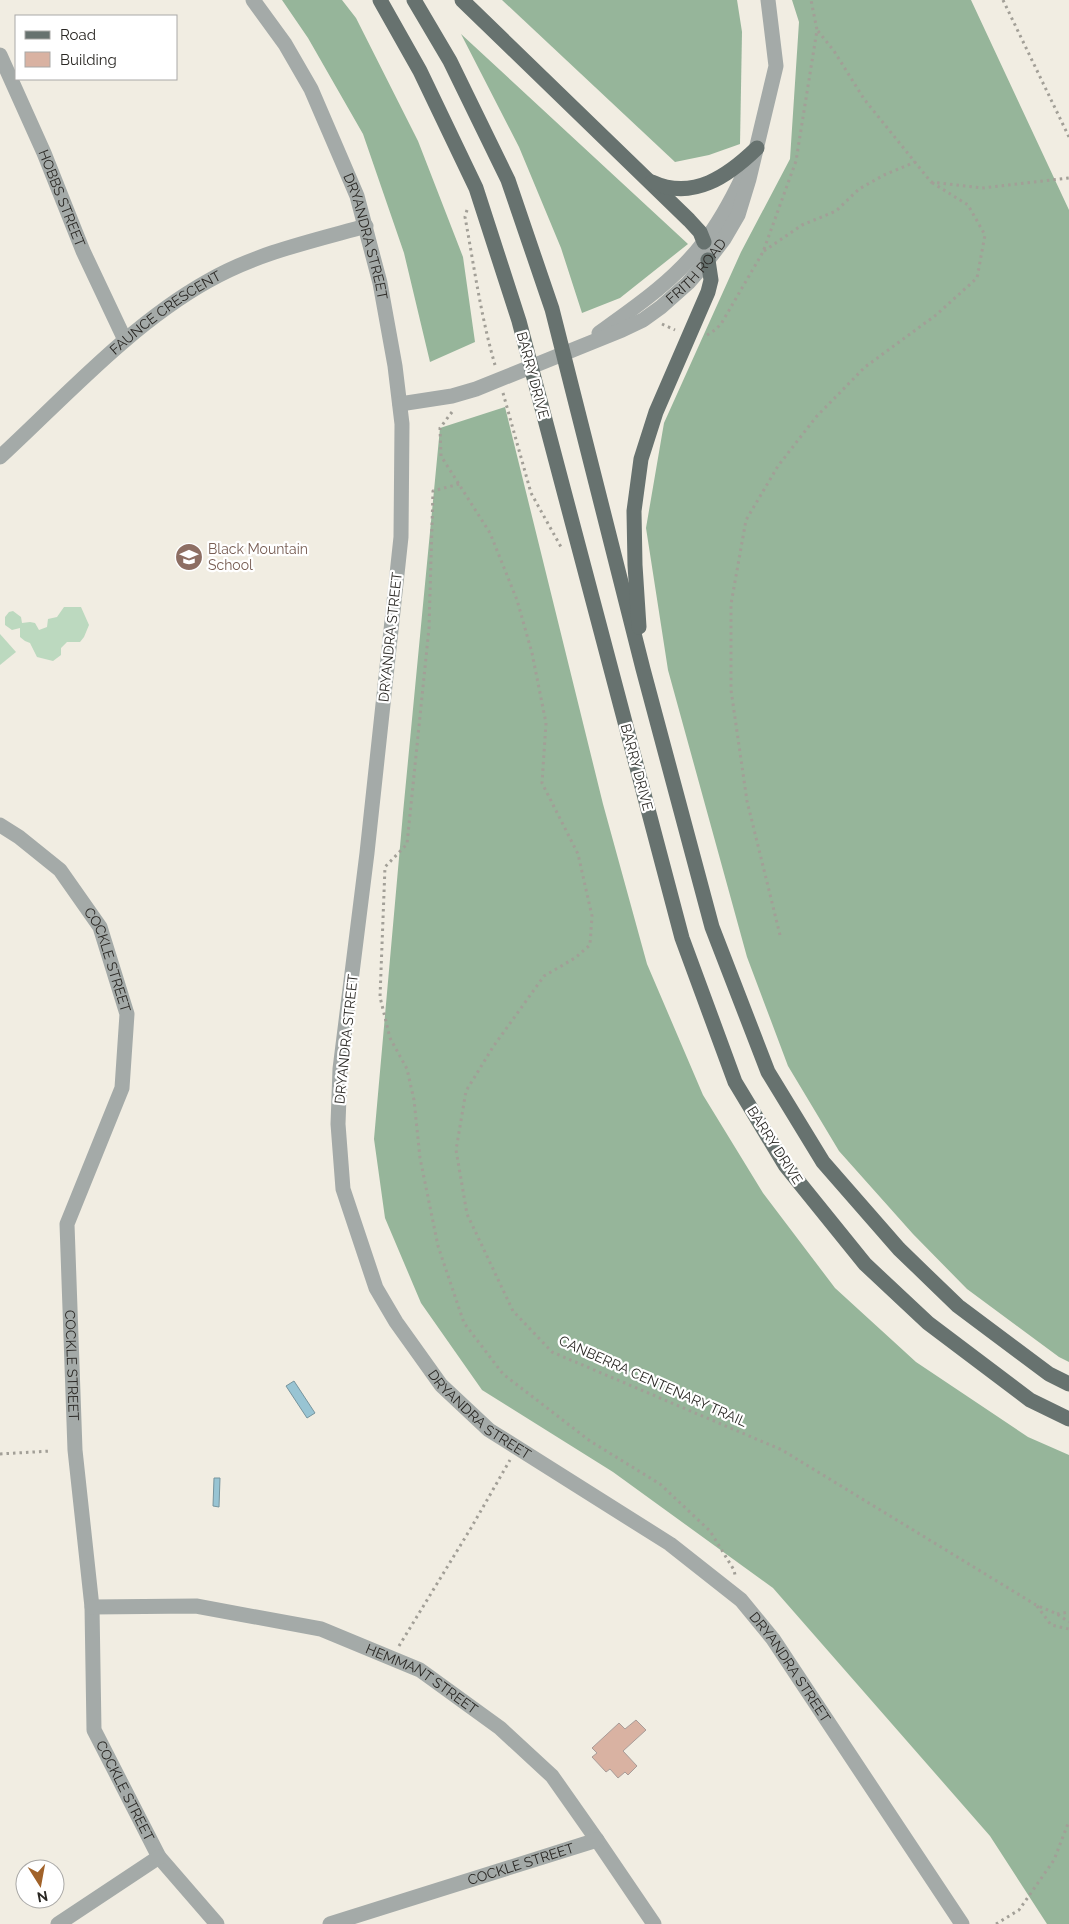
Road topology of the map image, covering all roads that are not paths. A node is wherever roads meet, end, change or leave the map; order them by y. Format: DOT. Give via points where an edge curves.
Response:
graph roads {
  1 [pos="253,0"];
  2 [pos="380,0"];
  3 [pos="414,0"];
  4 [pos="462,0"];
  5 [pos="768,0"];
  6 [pos="0,55"];
  7 [pos="757,148"];
  8 [pos="648,180"];
  9 [pos="366,226"];
  10 [pos="704,242"];
  11 [pos="708,260"];
  12 [pos="125,340"];
  13 [pos="582,346"];
  14 [pos="400,404"];
  15 [pos="0,457"];
  16 [pos="642,669"];
  17 [pos="0,825"];
  18 [pos="1069,1384"];
  19 [pos="1069,1419"];
  20 [pos="92,1607"];
  21 [pos="597,1840"];
  22 [pos="159,1857"];
  23 [pos="58,1924"];
  24 [pos="217,1924"];
  25 [pos="330,1924"];
  26 [pos="654,1924"];
  27 [pos="962,1924"];
  1 -- 9 [label="street, DRYANDRA STREET" via="285,44 311,89 358,196"];
  2 -- 19 [label="main road, BARRY DRIVE" via="420,71 476,188 519,321 682,938 735,1082 785,1164 864,1264 928,1323 1030,1400"];
  3 -- 16 [label="main road" via="450,61 508,180 552,309"];
  4 -- 8 [label="main road"];
  5 -- 7 [label="street, FRITH ROAD" via="776,66"];
  6 -- 12 [label="street, HOBBS STREET" via="83,251"];
  7 -- 8 [label="main road" via="737,167 706,185 681,188 662,186"];
  7 -- 10 [label="street, FRITH ROAD"];
  7 -- 11 [label="street, FRITH ROAD" via="738,215"];
  8 -- 10 [label="main road" via="700,232"];
  9 -- 12 [label="street, FAUNCE CRESCENT" via="263,256 209,281 163,310"];
  9 -- 14 [label="street, DRYANDRA STREET" via="388,325"];
  10 -- 11 [label="street"];
  10 -- 13 [label="street, FRITH ROAD" via="660,288"];
  11 -- 13 [label="street, FRITH ROAD" via="678,292 644,320"];
  11 -- 16 [label="main road" via="712,280 656,412 641,458 636,488 635,565"];
  12 -- 15 [label="street, FAUNCE CRESCENT"];
  13 -- 14 [label="street, FRITH ROAD" via="476,389"];
  14 -- 27 [label="street, DRYANDRA STREET" via="401,537 340,1069 338,1124 343,1189 376,1288 396,1322 441,1384 489,1430 670,1544 741,1600 773,1639"];
  16 -- 18 [label="main road" via="712,927 768,1072 823,1162 899,1249 958,1306 1050,1374"];
  17 -- 20 [label="street, COCKLE STREET" via="60,870 100,928 127,1014 122,1088 67,1224 75,1450"];
  20 -- 21 [label="street, HEMMANT STREET" via="196,1606 321,1629 420,1670 500,1728 552,1776"];
  20 -- 22 [label="street, COCKLE STREET" via="94,1730"];
  21 -- 25 [label="street, COCKLE STREET"];
  21 -- 26 [label="street, HEMMANT STREET"];
  22 -- 23 [label="street"];
  22 -- 24 [label="street, COCKLE STREET"];
}
